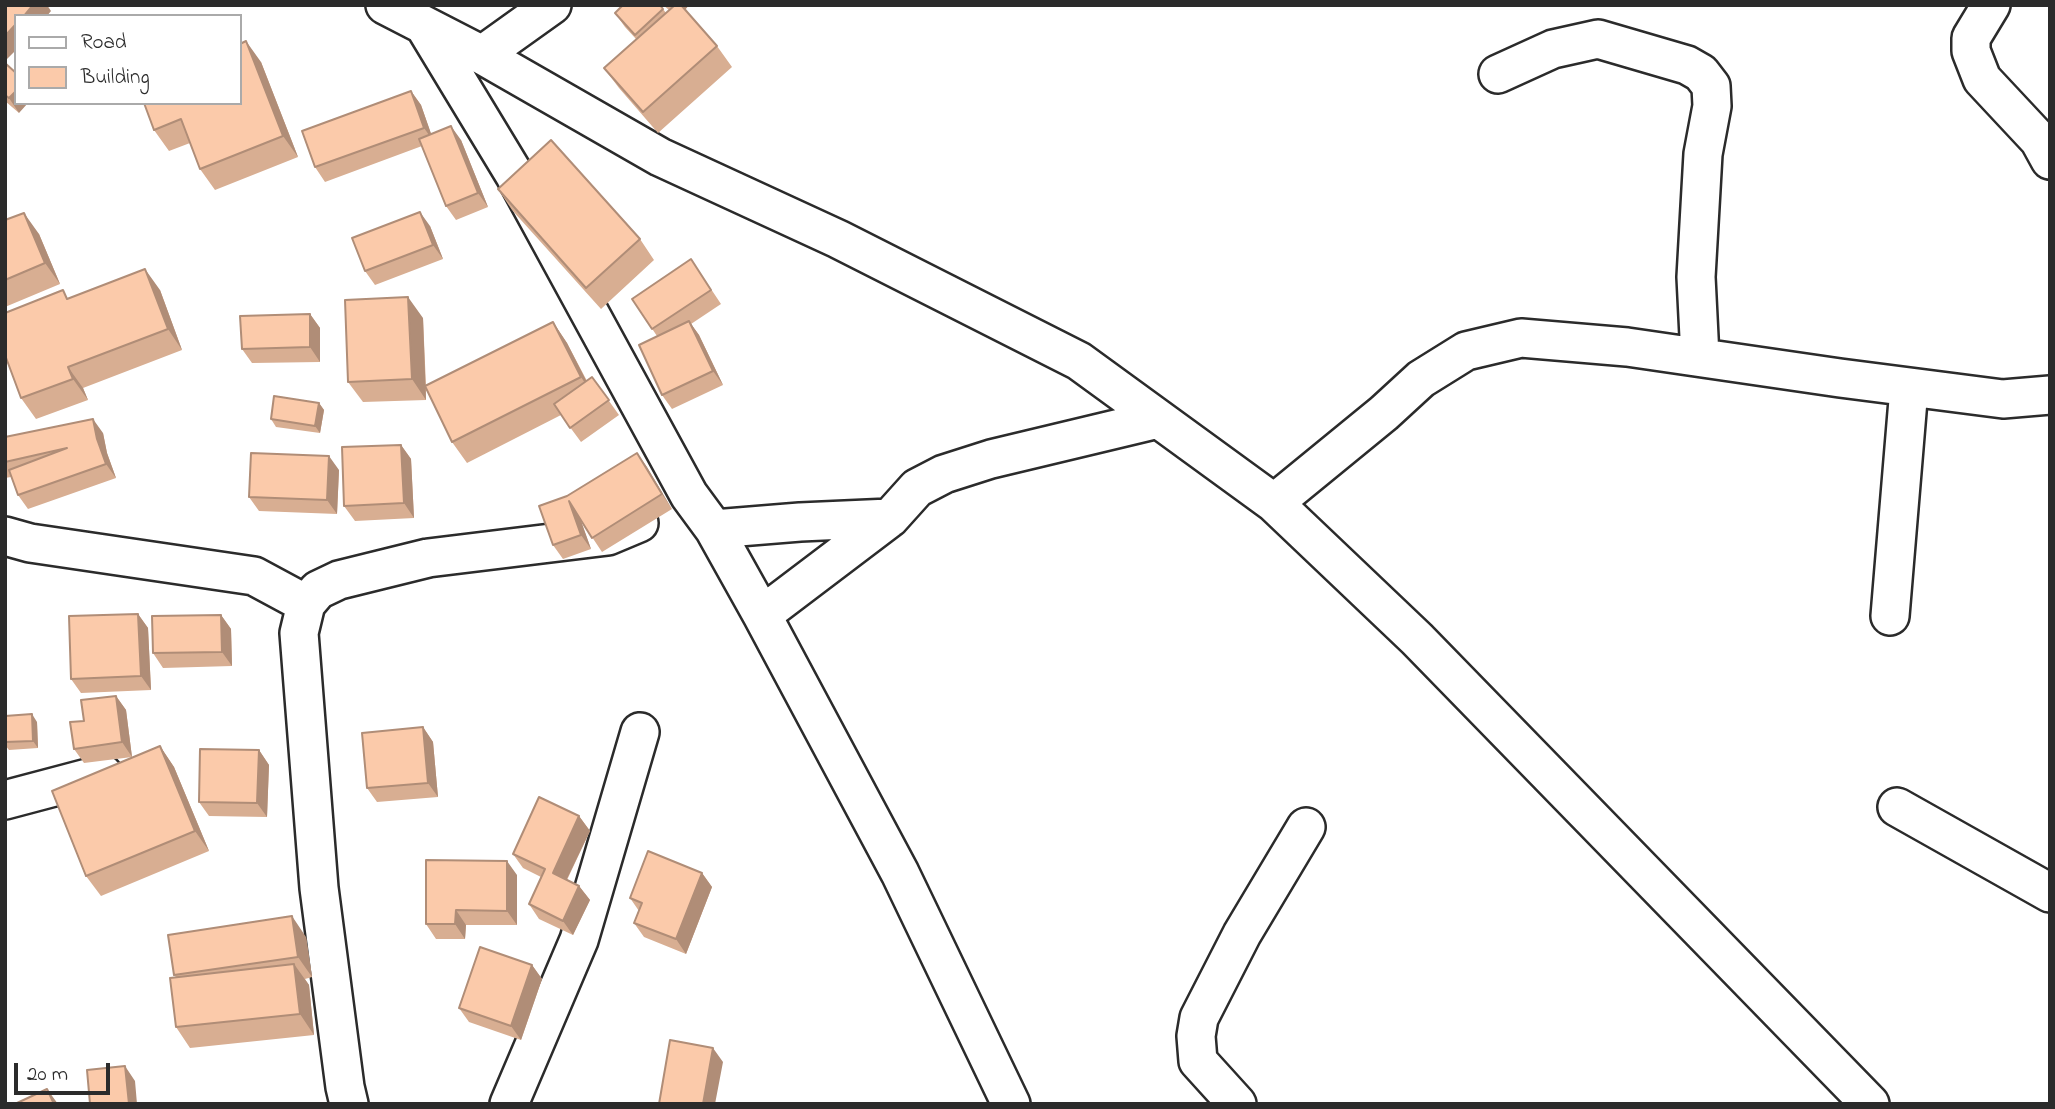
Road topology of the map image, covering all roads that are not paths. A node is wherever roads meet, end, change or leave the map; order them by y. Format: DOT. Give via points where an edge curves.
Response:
graph roads {
  1 [pos="385,5"];
  2 [pos="552,5"];
  3 [pos="1991,5"];
  4 [pos="425,26"];
  5 [pos="482,55"];
  6 [pos="1498,74"];
  7 [pos="2050,160"];
  8 [pos="1700,358"];
  9 [pos="1909,388"];
  10 [pos="2048,401"];
  11 [pos="1158,419"];
  12 [pos="689,495"];
  13 [pos="1275,503"];
  14 [pos="890,518"];
  15 [pos="714,529"];
  16 [pos="5,536"];
  17 [pos="306,604"];
  18 [pos="762,615"];
  19 [pos="1890,616"];
  20 [pos="640,732"];
  21 [pos="103,774"];
  22 [pos="5,800"];
  23 [pos="1897,807"];
  24 [pos="1306,827"];
  25 [pos="2050,893"];
  26 [pos="349,1104"];
  27 [pos="509,1104"];
  28 [pos="1011,1104"];
  29 [pos="1237,1104"];
  30 [pos="1870,1104"];
  1 -- 4 [label="street"];
  2 -- 5 [label="street"];
  3 -- 7 [label="street" via="1970,38 1970,51 1982,79 2039,140"];
  4 -- 5 [label="street"];
  4 -- 12 [label="street" via="513,174"];
  5 -- 11 [label="street" via="660,157 838,239 1079,361"];
  6 -- 8 [label="street" via="1553,49 1598,39 1688,65 1711,86 1696,278"];
  8 -- 9 [label="street"];
  8 -- 13 [label="street" via="1521,338 1466,351 1421,379"];
  9 -- 10 [label="street"];
  9 -- 19 [label="street"];
  11 -- 13 [label="street"];
  11 -- 14 [label="street" via="944,474 917,488"];
  12 -- 15 [label="street"];
  12 -- 17 [label="street" via="608,536 428,558 339,580 318,590"];
  13 -- 30 [label="street" via="1417,639"];
  14 -- 15 [label="street"];
  14 -- 18 [label="street"];
  15 -- 18 [label="street"];
  16 -- 17 [label="street" via="254,576"];
  17 -- 26 [label="street" via="299,633 317,874"];
  18 -- 28 [label="street" via="900,873"];
  20 -- 27 [label="street" via="579,940"];
  21 -- 22 [label="street"];
  23 -- 25 [label="street"];
  24 -- 29 [label="street" via="1242,934 1199,1018 1198,1061"];
}
